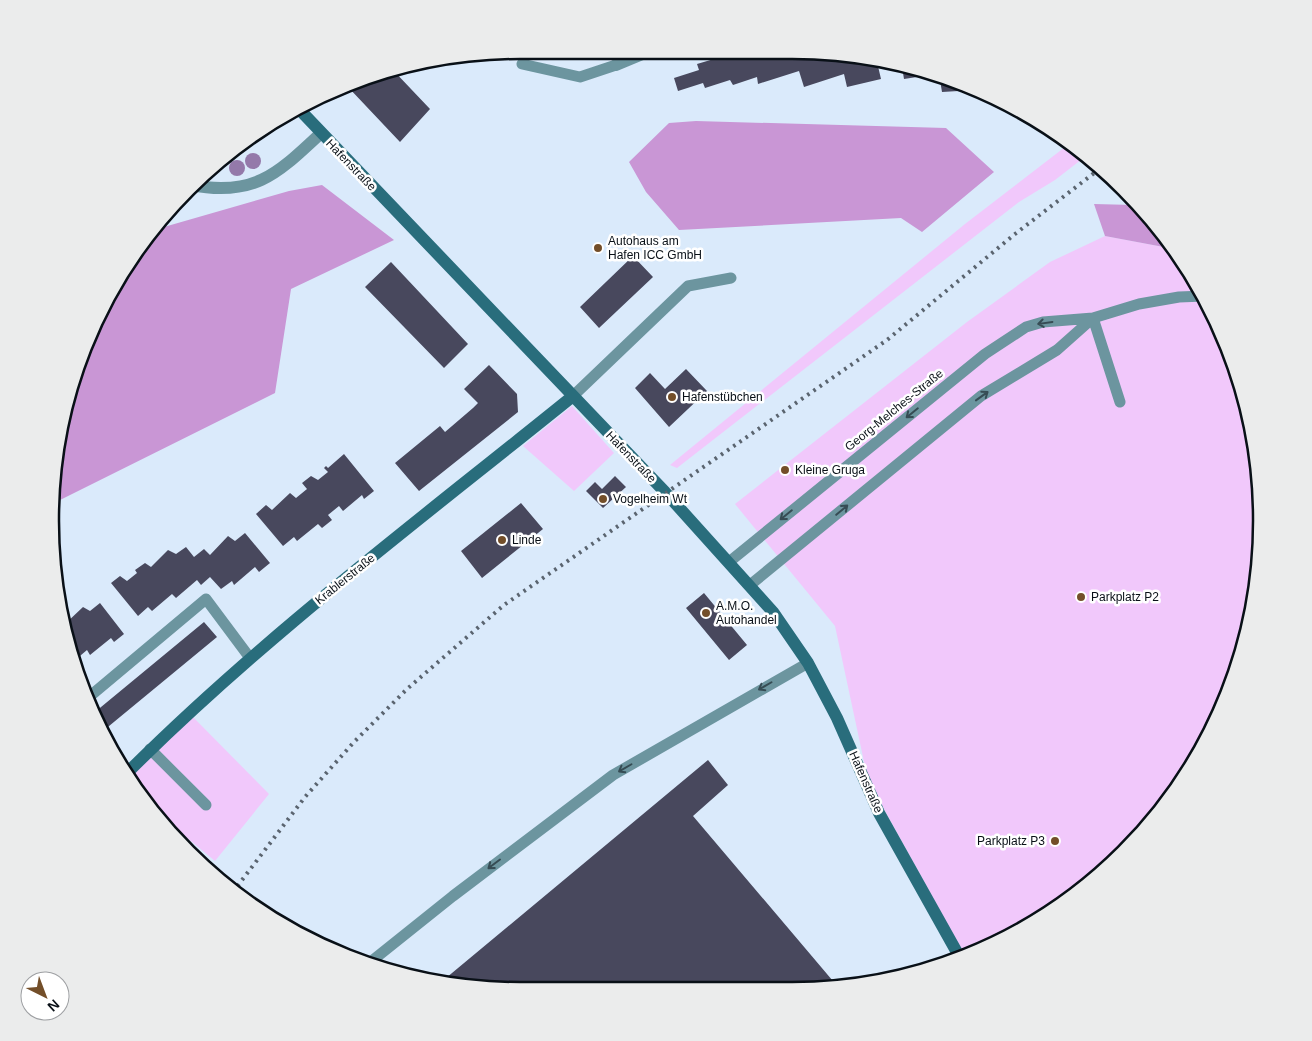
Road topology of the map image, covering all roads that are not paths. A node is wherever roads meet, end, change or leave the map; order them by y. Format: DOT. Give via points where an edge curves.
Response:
graph roads {
  1 [pos="630,59"];
  2 [pos="522,64"];
  3 [pos="616,65"];
  4 [pos="303,113"];
  5 [pos="321,133"];
  6 [pos="202,186"];
  7 [pos="730,278"];
  8 [pos="1195,296"];
  9 [pos="1093,318"];
  10 [pos="573,396"];
  11 [pos="1120,402"];
  12 [pos="729,562"];
  13 [pos="750,586"];
  14 [pos="250,658"];
  15 [pos="808,663"];
  16 [pos="93,694"];
  17 [pos="150,749"];
  18 [pos="132,768"];
  19 [pos="206,805"];
  20 [pos="957,952"];
  21 [pos="375,959"];
  1 -- 3 [label="street"];
  2 -- 3 [label="lane" via="580,77"];
  4 -- 5 [label="main road, Hafenstraße"];
  5 -- 6 [label="street" via="279,170 259,182 234,189"];
  5 -- 10 [label="main road, Hafenstraße"];
  7 -- 10 [label="lane" via="688,286"];
  8 -- 9 [label="lane, Georg-Melches-Straße" via="1139,304"];
  9 -- 11 [label="lane"];
  9 -- 12 [label="lane, Georg-Melches-Straße, one-way" via="1042,322 1004,340"];
  13 -- 9 [label="lane, Georg-Melches-Straße, one-way" via="966,408 1005,380 1057,350"];
  10 -- 12 [label="main road, Hafenstraße"];
  10 -- 14 [label="main road, Krablerstraße"];
  12 -- 13 [label="main road, Hafenstraße"];
  13 -- 15 [label="main road, Hafenstraße"];
  14 -- 16 [label="lane" via="206,599"];
  14 -- 17 [label="main road, Krablerstraße"];
  15 -- 20 [label="main road, Hafenstraße" via="837,718 879,812"];
  15 -- 21 [label="lane, one-way" via="613,775"];
  17 -- 18 [label="main road, Krablerstraße"];
  17 -- 19 [label="lane"];
}
